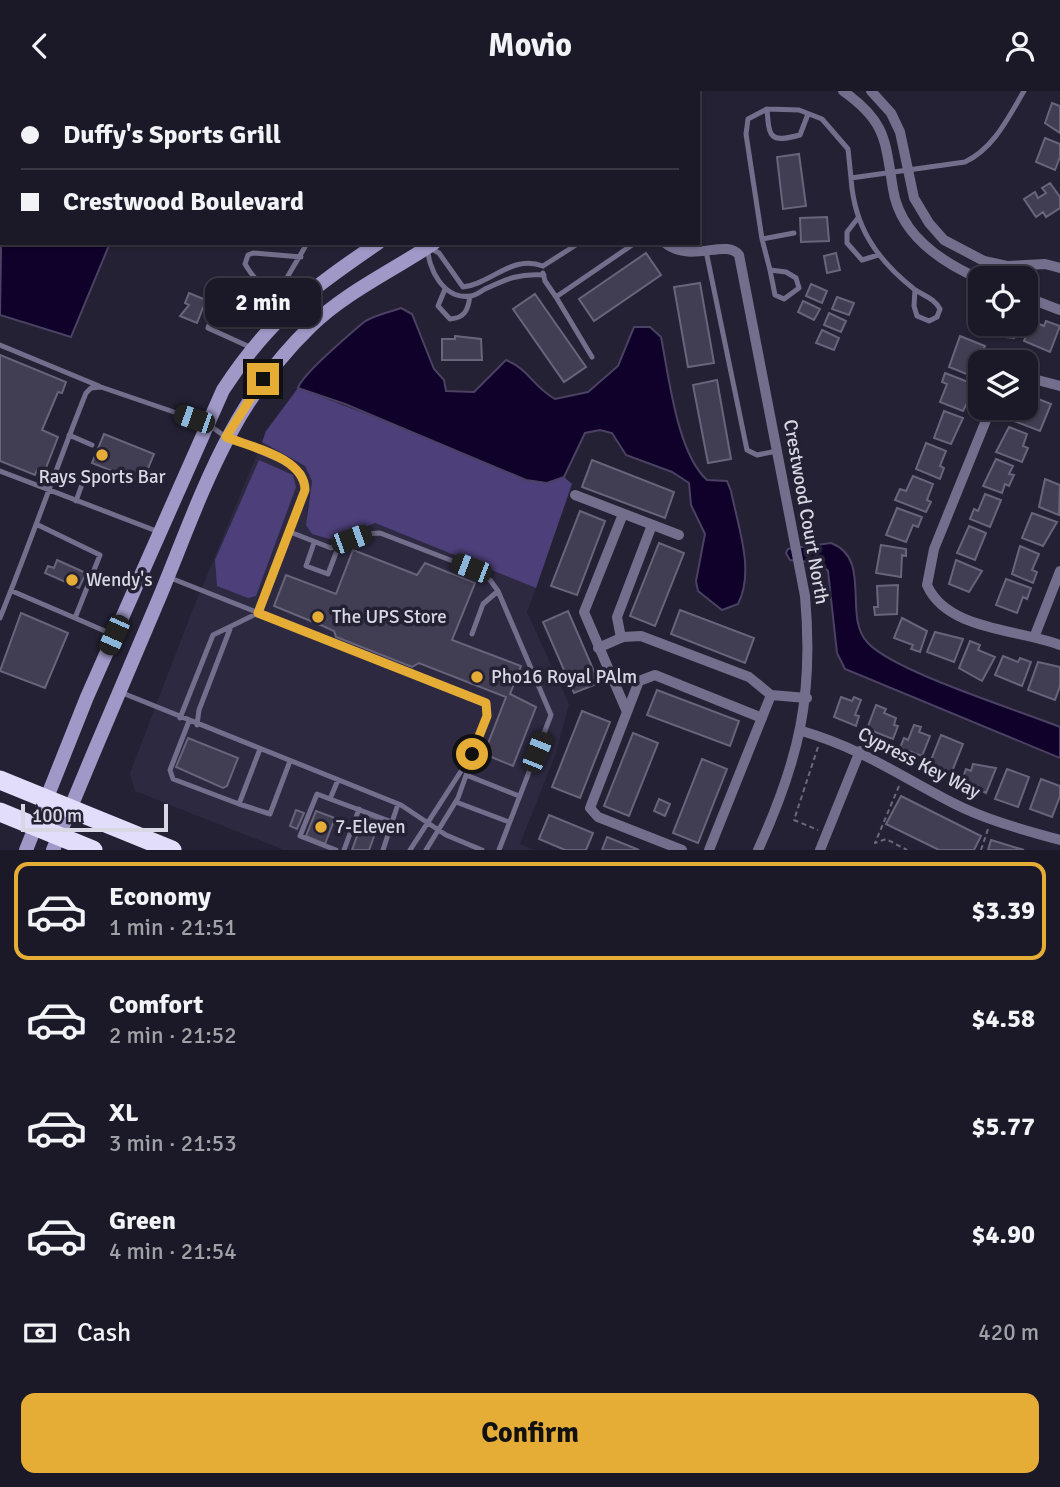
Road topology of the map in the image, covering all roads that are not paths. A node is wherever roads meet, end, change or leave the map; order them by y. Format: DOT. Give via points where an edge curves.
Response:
graph roads {
  1 [pos="843,91"];
  2 [pos="871,91"];
  3 [pos="1024,91"];
  4 [pos="767,109"];
  5 [pos="808,114"];
  6 [pos="907,172"];
  7 [pos="892,174"];
  8 [pos="851,178"];
  9 [pos="858,218"];
  10 [pos="794,233"];
  11 [pos="762,239"];
  12 [pos="306,245"];
  13 [pos="375,245"];
  14 [pos="428,245"];
  15 [pos="429,245"];
  16 [pos="430,245"];
  17 [pos="576,245"];
  18 [pos="632,245"];
  19 [pos="669,245"];
  20 [pos="706,251"];
  21 [pos="878,255"];
  22 [pos="301,257"];
  23 [pos="511,266"];
  24 [pos="1024,266"];
  25 [pos="542,267"];
  26 [pos="1060,268"];
  27 [pos="771,270"];
  28 [pos="968,273"];
  29 [pos="544,275"];
  30 [pos="513,276"];
  31 [pos="445,289"];
  32 [pos="915,290"];
  33 [pos="470,296"];
  34 [pos="555,297"];
  35 [pos="1038,302"];
  36 [pos="1060,310"];
  37 [pos="214,313"];
  38 [pos="0,345"];
  39 [pos="252,348"];
  40 [pos="592,357"];
  41 [pos="1038,380"];
  42 [pos="1060,386"];
  43 [pos="102,387"];
  44 [pos="986,420"];
  45 [pos="206,423"];
  46 [pos="69,435"];
  47 [pos="226,437"];
  48 [pos="92,445"];
  49 [pos="778,451"];
  50 [pos="0,471"];
  51 [pos="85,476"];
  52 [pos="47,490"];
  53 [pos="575,495"];
  54 [pos="76,501"];
  55 [pos="622,514"];
  56 [pos="36,524"];
  57 [pos="652,525"];
  58 [pos="290,531"];
  59 [pos="159,532"];
  60 [pos="679,535"];
  61 [pos="314,543"];
  62 [pos="339,545"];
  63 [pos="1060,571"];
  64 [pos="168,577"];
  65 [pos="12,591"];
  66 [pos="498,591"];
  67 [pos="258,613"];
  68 [pos="0,618"];
  69 [pos="75,618"];
  70 [pos="230,629"];
  71 [pos="472,634"];
  72 [pos="114,635"];
  73 [pos="1035,635"];
  74 [pos="621,638"];
  75 [pos="1060,645"];
  76 [pos="598,648"];
  77 [pos="120,692"];
  78 [pos="771,695"];
  79 [pos="807,698"];
  80 [pos="627,712"];
  81 [pos="762,717"];
  82 [pos="180,718"];
  83 [pos="189,721"];
  84 [pos="197,725"];
  85 [pos="802,731"];
  86 [pos="260,749"];
  87 [pos="860,751"];
  88 [pos="472,754"];
  89 [pos="290,761"];
  90 [pos="466,775"];
  91 [pos="0,780"];
  92 [pos="338,780"];
  93 [pos="519,796"];
  94 [pos="44,799"];
  95 [pos="330,799"];
  96 [pos="456,801"];
  97 [pos="239,804"];
  98 [pos="398,804"];
  99 [pos="70,809"];
  100 [pos="359,809"];
  101 [pos="0,812"];
  102 [pos="428,821"];
  103 [pos="509,821"];
  104 [pos="392,822"];
  105 [pos="33,826"];
  106 [pos="439,829"];
  107 [pos="1060,839"];
  108 [pos="459,841"];
  109 [pos="56,843"];
  110 [pos="26,850"];
  111 [pos="93,850"];
  112 [pos="172,850"];
  113 [pos="336,850"];
  114 [pos="344,850"];
  115 [pos="383,850"];
  116 [pos="410,850"];
  117 [pos="426,850"];
  118 [pos="456,850"];
  119 [pos="482,850"];
  120 [pos="499,850"];
  121 [pos="682,850"];
  122 [pos="709,850"];
  123 [pos="758,850"];
  124 [pos="820,850"];
  1 -- 7 [label="street" via="876,124 890,153"];
  2 -- 6 [label="street" via="891,113 900,132"];
  3 -- 6 [label="lane" via="981,154 965,162"];
  4 -- 5 [label="lane"];
  4 -- 5 [label="lane" via="769,132 781,140 800,135"];
  4 -- 11 [label="lane" via="748,119 746,134"];
  5 -- 8 [label="lane" via="822,119 848,149"];
  6 -- 7 [label="lane"];
  6 -- 24 [label="street" via="919,206 944,240 984,261"];
  7 -- 8 [label="lane"];
  7 -- 28 [label="street" via="897,205 924,246"];
  8 -- 9 [label="lane"];
  9 -- 21 [label="lane"];
  9 -- 21 [label="lane" via="847,232 847,243 862,260"];
  10 -- 11 [label="lane"];
  11 -- 27 [label="lane"];
  12 -- 22 [label="lane"];
  13 -- 39 [label="main road" via="294,302"];
  14 -- 47 [label="main road" via="312,324 263,379"];
  15 -- 31 [label="lane" via="428,261"];
  16 -- 23 [label="lane" via="463,287"];
  17 -- 25 [label="lane"];
  18 -- 34 [label="lane"];
  19 -- 20 [label="street, Crestwood Court North" via="688,254"];
  20 -- 49 [label="street, Crestwood Court North" via="725,248 739,255"];
  20 -- 49 [label="lane" via="747,450 757,456"];
  21 -- 32 [label="lane"];
  22 -- 22 [label="lane" via="282,286 275,288 261,284 245,264 253,253"];
  23 -- 25 [label="lane" via="532,262"];
  23 -- 30 [label="lane"];
  24 -- 26 [label="street"];
  25 -- 29 [label="lane"];
  27 -- 27 [label="lane" via="796,278 799,288 793,295 783,299 775,295"];
  29 -- 30 [label="lane"];
  29 -- 34 [label="lane"];
  30 -- 33 [label="lane"];
  31 -- 33 [label="lane"];
  31 -- 33 [label="lane" via="439,306 450,319 466,312"];
  32 -- 32 [label="lane" via="936,301 937,317 929,321 917,316"];
  34 -- 40 [label="lane"];
  35 -- 36 [label="street"];
  37 -- 39 [label="lane" via="208,328"];
  38 -- 43 [label="lane"];
  39 -- 45 [label="main road"];
  41 -- 42 [label="street"];
  43 -- 45 [label="lane"];
  43 -- 46 [label="lane" via="86,393"];
  44 -- 73 [label="street" via="934,549 927,585 938,603 951,611 1006,633"];
  45 -- 47 [label="lane"];
  45 -- 59 [label="main road"];
  46 -- 48 [label="lane"];
  46 -- 52 [label="lane"];
  47 -- 58 [label="lane" via="288,463 302,474 305,490"];
  47 -- 64 [label="main road"];
  49 -- 79 [label="street, Crestwood Court North" via="808,628"];
  50 -- 52 [label="lane"];
  51 -- 54 [label="lane"];
  52 -- 54 [label="lane"];
  52 -- 56 [label="lane"];
  53 -- 55 [label="street"];
  54 -- 59 [label="lane"];
  55 -- 57 [label="street"];
  55 -- 76 [label="street" via="584,612"];
  56 -- 65 [label="lane"];
  56 -- 69 [label="lane" via="100,555"];
  57 -- 60 [label="street"];
  57 -- 74 [label="street" via="617,617"];
  58 -- 61 [label="lane"];
  58 -- 67 [label="lane"];
  59 -- 72 [label="main road"];
  61 -- 62 [label="lane" via="331,548"];
  61 -- 62 [label="lane" via="306,566 328,574"];
  62 -- 66 [label="lane" via="380,533 482,573"];
  63 -- 73 [label="street"];
  64 -- 67 [label="lane"];
  64 -- 77 [label="main road"];
  65 -- 68 [label="lane"];
  65 -- 69 [label="lane"];
  66 -- 71 [label="lane" via="483,604"];
  66 -- 93 [label="lane" via="550,710"];
  67 -- 70 [label="lane"];
  67 -- 88 [label="lane" via="486,703 487,716"];
  69 -- 72 [label="lane"];
  70 -- 82 [label="lane" via="213,635"];
  70 -- 84 [label="lane"];
  72 -- 94 [label="main road"];
  73 -- 75 [label="street"];
  74 -- 76 [label="street"];
  74 -- 78 [label="street" via="640,636 663,644 749,677"];
  76 -- 80 [label="street"];
  77 -- 82 [label="lane"];
  77 -- 99 [label="main road"];
  78 -- 79 [label="street"];
  78 -- 81 [label="street"];
  79 -- 85 [label="street, Crestwood Court North"];
  80 -- 81 [label="street" via="639,681 655,675"];
  80 -- 121 [label="street" via="591,811"];
  81 -- 122 [label="street"];
  82 -- 83 [label="lane"];
  83 -- 84 [label="lane"];
  83 -- 97 [label="lane" via="170,770 173,779"];
  84 -- 86 [label="lane"];
  85 -- 87 [label="street, Cypress Key Way"];
  85 -- 123 [label="street, Crestwood Court North" via="784,790"];
  86 -- 89 [label="lane"];
  86 -- 97 [label="lane"];
  87 -- 107 [label="street, Cypress Key Way" via="953,803"];
  87 -- 124 [label="street"];
  88 -- 90 [label="lane"];
  88 -- 102 [label="lane"];
  89 -- 92 [label="lane"];
  89 -- 97 [label="lane" via="270,814"];
  90 -- 93 [label="lane"];
  90 -- 96 [label="lane"];
  91 -- 94 [label="highway"];
  92 -- 95 [label="lane"];
  92 -- 98 [label="lane"];
  93 -- 103 [label="lane"];
  94 -- 99 [label="highway"];
  94 -- 105 [label="main road"];
  95 -- 100 [label="lane"];
  95 -- 113 [label="lane" via="317,794 300,836"];
  96 -- 103 [label="lane"];
  96 -- 106 [label="lane"];
  98 -- 102 [label="lane"];
  98 -- 104 [label="lane"];
  99 -- 109 [label="main road"];
  99 -- 112 [label="highway"];
  100 -- 104 [label="lane"];
  100 -- 114 [label="lane"];
  101 -- 105 [label="highway"];
  102 -- 106 [label="lane"];
  102 -- 116 [label="lane"];
  103 -- 120 [label="lane"];
  104 -- 115 [label="lane"];
  105 -- 109 [label="highway"];
  105 -- 110 [label="main road"];
  106 -- 108 [label="lane"];
  106 -- 117 [label="lane"];
  108 -- 118 [label="lane"];
  108 -- 119 [label="lane"];
  109 -- 111 [label="highway"];
}
